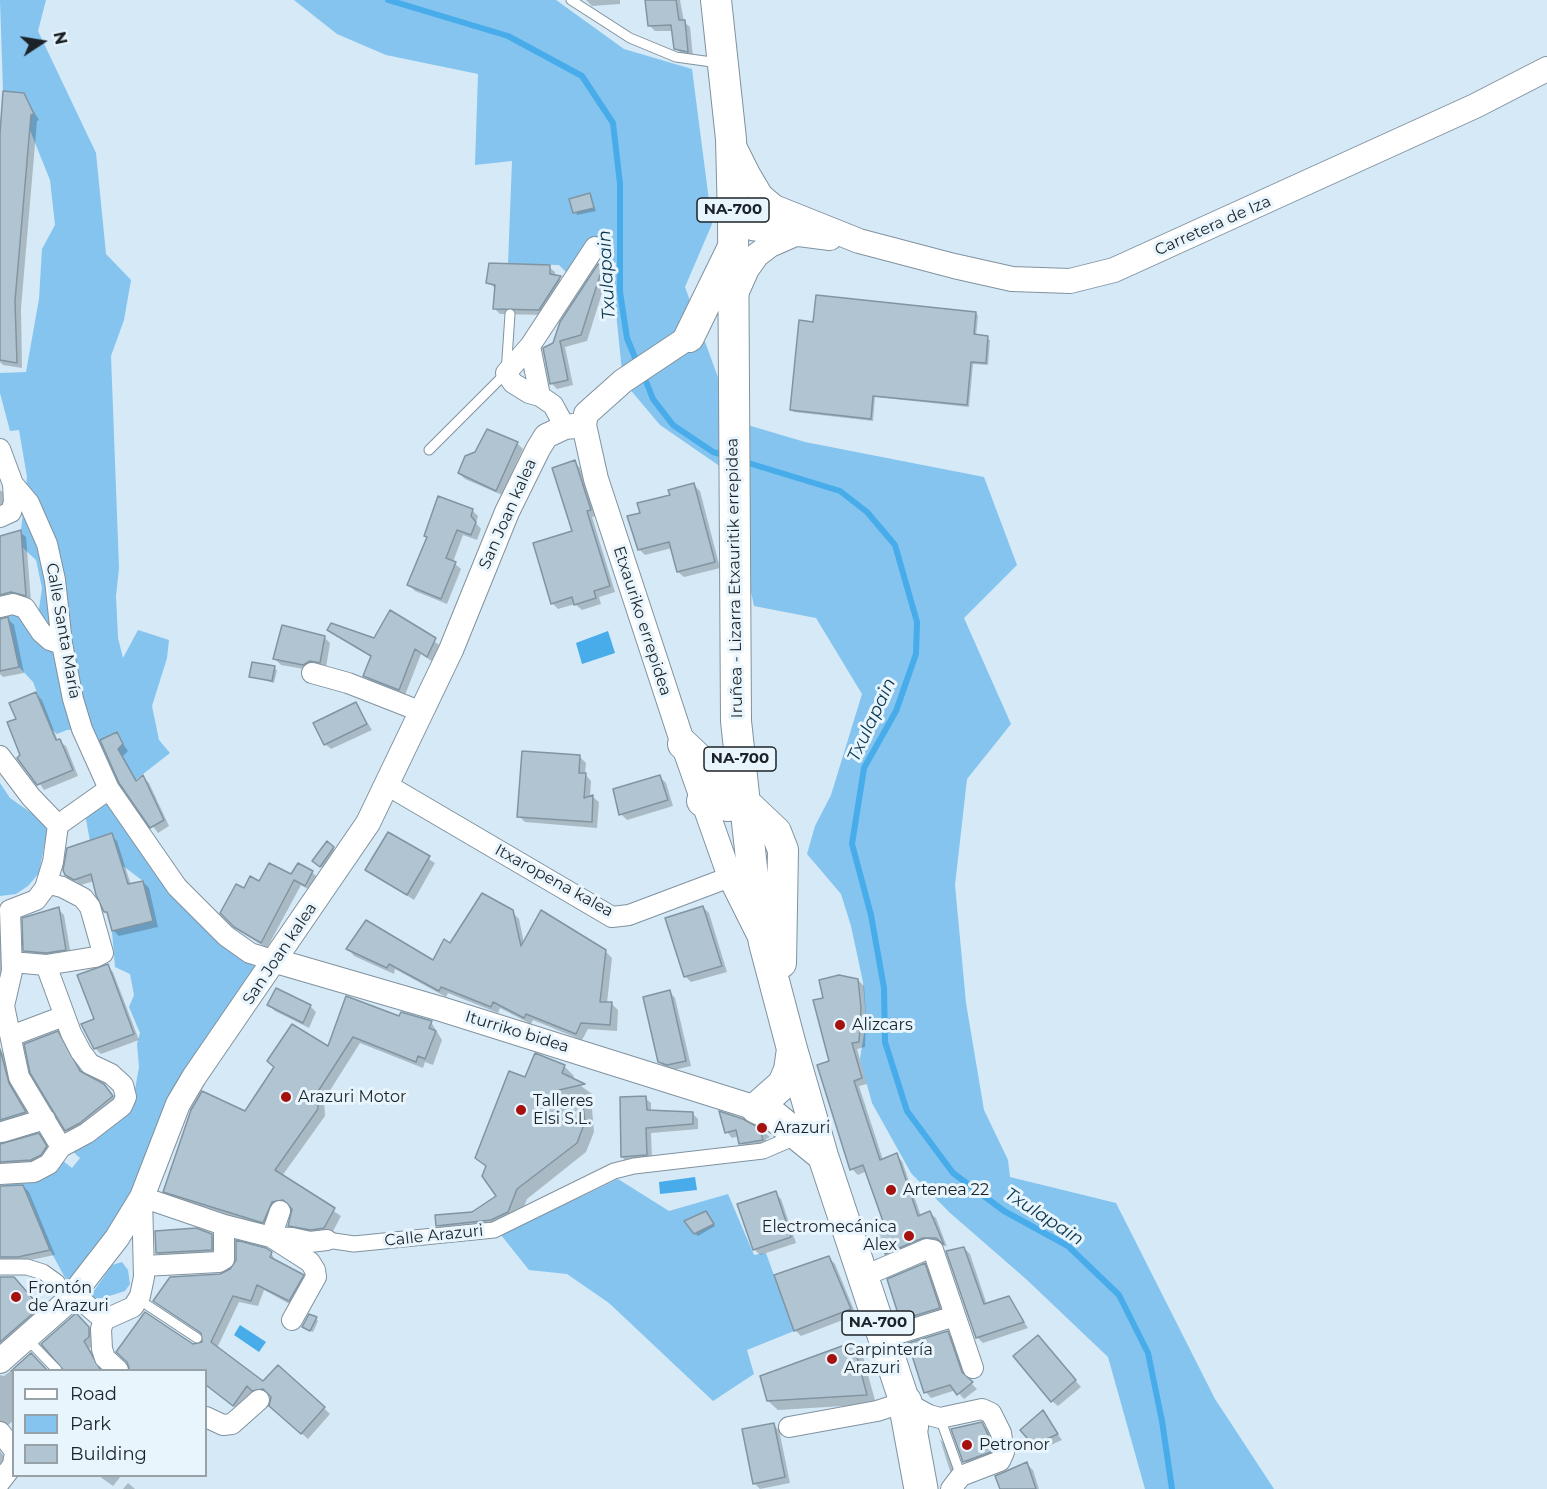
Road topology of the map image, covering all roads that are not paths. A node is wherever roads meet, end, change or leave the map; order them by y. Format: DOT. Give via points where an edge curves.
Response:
graph roads {
  1 [pos="571,0"];
  2 [pos="716,0"];
  3 [pos="725,64"];
  4 [pos="1547,69"];
  5 [pos="731,139"];
  6 [pos="774,207"];
  7 [pos="734,231"];
  8 [pos="795,234"];
  9 [pos="859,241"];
  10 [pos="595,247"];
  11 [pos="735,310"];
  12 [pos="510,314"];
  13 [pos="683,342"];
  14 [pos="530,346"];
  15 [pos="506,373"];
  16 [pos="540,396"];
  17 [pos="575,426"];
  18 [pos="429,450"];
  19 [pos="1,459"];
  20 [pos="13,484"];
  21 [pos="0,517"];
  22 [pos="0,607"];
  23 [pos="62,644"];
  24 [pos="312,673"];
  25 [pos="422,712"];
  26 [pos="736,721"];
  27 [pos="682,744"];
  28 [pos="0,756"];
  29 [pos="387,785"];
  30 [pos="109,789"];
  31 [pos="702,801"];
  32 [pos="744,803"];
  33 [pos="58,825"];
  34 [pos="730,877"];
  35 [pos="47,883"];
  36 [pos="5,907"];
  37 [pos="764,943"];
  38 [pos="276,961"];
  39 [pos="12,962"];
  40 [pos="46,965"];
  41 [pos="780,1005"];
  42 [pos="2,1006"];
  43 [pos="64,1016"];
  44 [pos="11,1036"];
  45 [pos="792,1049"];
  46 [pos="807,1100"];
  47 [pos="765,1112"];
  48 [pos="45,1119"];
  49 [pos="2,1132"];
  50 [pos="800,1135"];
  51 [pos="61,1147"];
  52 [pos="823,1156"];
  53 [pos="0,1174"];
  54 [pos="142,1197"];
  55 [pos="280,1211"];
  56 [pos="224,1225"];
  57 [pos="271,1237"];
  58 [pos="327,1240"];
  59 [pos="144,1266"];
  60 [pos="0,1268"];
  61 [pos="862,1276"];
  62 [pos="71,1298"];
  63 [pos="138,1299"];
  64 [pos="955,1316"];
  65 [pos="104,1320"];
  66 [pos="292,1320"];
  67 [pos="26,1338"];
  68 [pos="197,1338"];
  69 [pos="884,1338"];
  70 [pos="0,1360"];
  71 [pos="973,1368"];
  72 [pos="55,1369"];
  73 [pos="116,1369"];
  74 [pos="259,1401"];
  75 [pos="905,1402"];
  76 [pos="207,1418"];
  77 [pos="940,1418"];
  78 [pos="789,1427"];
  79 [pos="0,1432"];
  80 [pos="12,1447"];
  81 [pos="12,1466"];
  82 [pos="0,1482"];
  83 [pos="956,1482"];
  84 [pos="921,1489"];
  85 [pos="934,1489"];
  1 -- 3 [label="lane" via="630,38 676,57"];
  2 -- 3 [label="main road, Iruñea - Lizarra Etxauritik errepidea / NA-700"];
  3 -- 5 [label="main road, Iruñea - Lizarra Etxauritik errepidea / NA-700"];
  4 -- 9 [label="street, Carretera de Iza" via="1475,106 1114,270 1070,281 1012,279"];
  5 -- 6 [label="street" via="761,195"];
  5 -- 7 [label="main road, Iruñea - Lizarra Etxauritik errepidea / NA-700"];
  6 -- 7 [label="street" via="751,210"];
  6 -- 9 [label="street, Carretera de Iza"];
  7 -- 8 [label="street, Carretera de Iza" via="752,228"];
  7 -- 11 [label="main road, Iruñea - Lizarra Etxauritik errepidea / NA-700"];
  7 -- 13 [label="main road"];
  8 -- 9 [label="street, Carretera de Iza"];
  8 -- 11 [label="street" via="757,255 747,269"];
  10 -- 14 [label="street"];
  11 -- 13 [label="main road"];
  11 -- 26 [label="main road, Iruñea - Lizarra Etxauritik errepidea / NA-700"];
  12 -- 15 [label="lane"];
  13 -- 17 [label="street" via="623,381"];
  14 -- 15 [label="street"];
  14 -- 16 [label="street"];
  15 -- 16 [label="street" via="513,383"];
  15 -- 18 [label="lane"];
  16 -- 17 [label="street"];
  17 -- 25 [label="street, San Joan kalea" via="546,436 538,449"];
  17 -- 27 [label="street, Etxauriko errepidea" via="596,479"];
  19 -- 20 [label="street, Calle Santa María"];
  20 -- 21 [label="street, Calle Santa María" via="14,502 10,512"];
  20 -- 23 [label="street, Calle Santa María" via="29,503 47,544"];
  22 -- 23 [label="street" via="13,604 25,608 41,632"];
  23 -- 30 [label="street, Calle Santa María" via="82,729"];
  24 -- 25 [label="street"];
  25 -- 29 [label="street, San Joan kalea"];
  26 -- 27 [label="main road" via="714,743"];
  26 -- 32 [label="main road, Iruñea - Lizarra Etxauritik errepidea / NA-700"];
  27 -- 31 [label="street, Etxauriko errepidea"];
  27 -- 32 [label="main road"];
  28 -- 33 [label="street"];
  29 -- 34 [label="street, Itxaropena kalea" via="612,917 629,915"];
  29 -- 38 [label="street, San Joan kalea" via="368,823"];
  30 -- 33 [label="street"];
  30 -- 38 [label="street, Calle Santa María" via="177,887 226,936 250,953"];
  31 -- 32 [label="main road" via="728,806"];
  31 -- 34 [label="street, Etxauriko errepidea"];
  32 -- 37 [label="main road, Iruñea - Lizarra Etxauritik errepidea / NA-700"];
  32 -- 41 [label="main road" via="776,831 783,850"];
  33 -- 35 [label="street"];
  34 -- 37 [label="street, Etxauriko errepidea"];
  35 -- 36 [label="street" via="36,900"];
  35 -- 40 [label="street" via="83,898 90,907 103,953"];
  36 -- 39 [label="street"];
  37 -- 41 [label="main road, Iruñea - Lizarra Etxauritik errepidea / NA-700"];
  38 -- 47 [label="street, Iturriko bidea" via="452,1012"];
  38 -- 54 [label="street, San Joan kalea" via="178,1104"];
  39 -- 40 [label="street"];
  39 -- 42 [label="street"];
  40 -- 43 [label="street"];
  41 -- 45 [label="main road, Iruñea - Lizarra Etxauritik errepidea / NA-700"];
  42 -- 44 [label="street"];
  43 -- 44 [label="street"];
  43 -- 51 [label="street" via="90,1064 111,1074 123,1085 126,1096 122,1106 105,1120"];
  44 -- 48 [label="street" via="23,1088"];
  45 -- 46 [label="main road, Iruñea - Lizarra Etxauritik errepidea / NA-700"];
  45 -- 47 [label="main road" via="789,1070"];
  46 -- 47 [label="main road" via="795,1110"];
  46 -- 52 [label="main road, Iruñea - Lizarra Etxauritik errepidea / NA-700"];
  47 -- 50 [label="main road"];
  48 -- 49 [label="street"];
  48 -- 51 [label="street"];
  50 -- 52 [label="main road"];
  50 -- 58 [label="street, Calle Arazuri" via="763,1150 614,1171 494,1230 354,1244"];
  51 -- 53 [label="street" via="49,1164 34,1172"];
  52 -- 61 [label="main road, Iruñea - Lizarra Etxauritik errepidea / NA-700"];
  54 -- 56 [label="street"];
  54 -- 59 [label="street, San Joan kalea"];
  54 -- 62 [label="street, San Joan kalea" via="117,1238"];
  55 -- 57 [label="street"];
  56 -- 57 [label="street"];
  56 -- 59 [label="street" via="224,1259 219,1262"];
  57 -- 58 [label="street, Calle Arazuri"];
  57 -- 66 [label="street" via="315,1269 316,1277"];
  59 -- 63 [label="street, San Joan kalea"];
  60 -- 62 [label="street" via="27,1267 43,1272"];
  61 -- 64 [label="street" via="927,1249 933,1250"];
  61 -- 69 [label="main road, Iruñea - Lizarra Etxauritik errepidea / NA-700"];
  62 -- 65 [label="street"];
  62 -- 67 [label="street, San Joan kalea"];
  63 -- 65 [label="street" via="133,1307"];
  63 -- 68 [label="lane"];
  64 -- 69 [label="street"];
  64 -- 71 [label="street"];
  65 -- 73 [label="street" via="102,1349"];
  67 -- 70 [label="street, San Joan kalea"];
  67 -- 72 [label="lane"];
  69 -- 75 [label="main road, Iruñea - Lizarra Etxauritik errepidea / NA-700"];
  74 -- 76 [label="street" via="232,1424 222,1425"];
  75 -- 77 [label="street"];
  75 -- 78 [label="street"];
  75 -- 84 [label="highway"];
  75 -- 85 [label="main road, Iruñea - Lizarra Etxauritik errepidea / NA-700"];
  77 -- 83 [label="lane"];
  77 -- 83 [label="street" via="982,1409 992,1413 1001,1433 1004,1452 1000,1461"];
  79 -- 80 [label="street"];
  81 -- 82 [label="street"];
}
